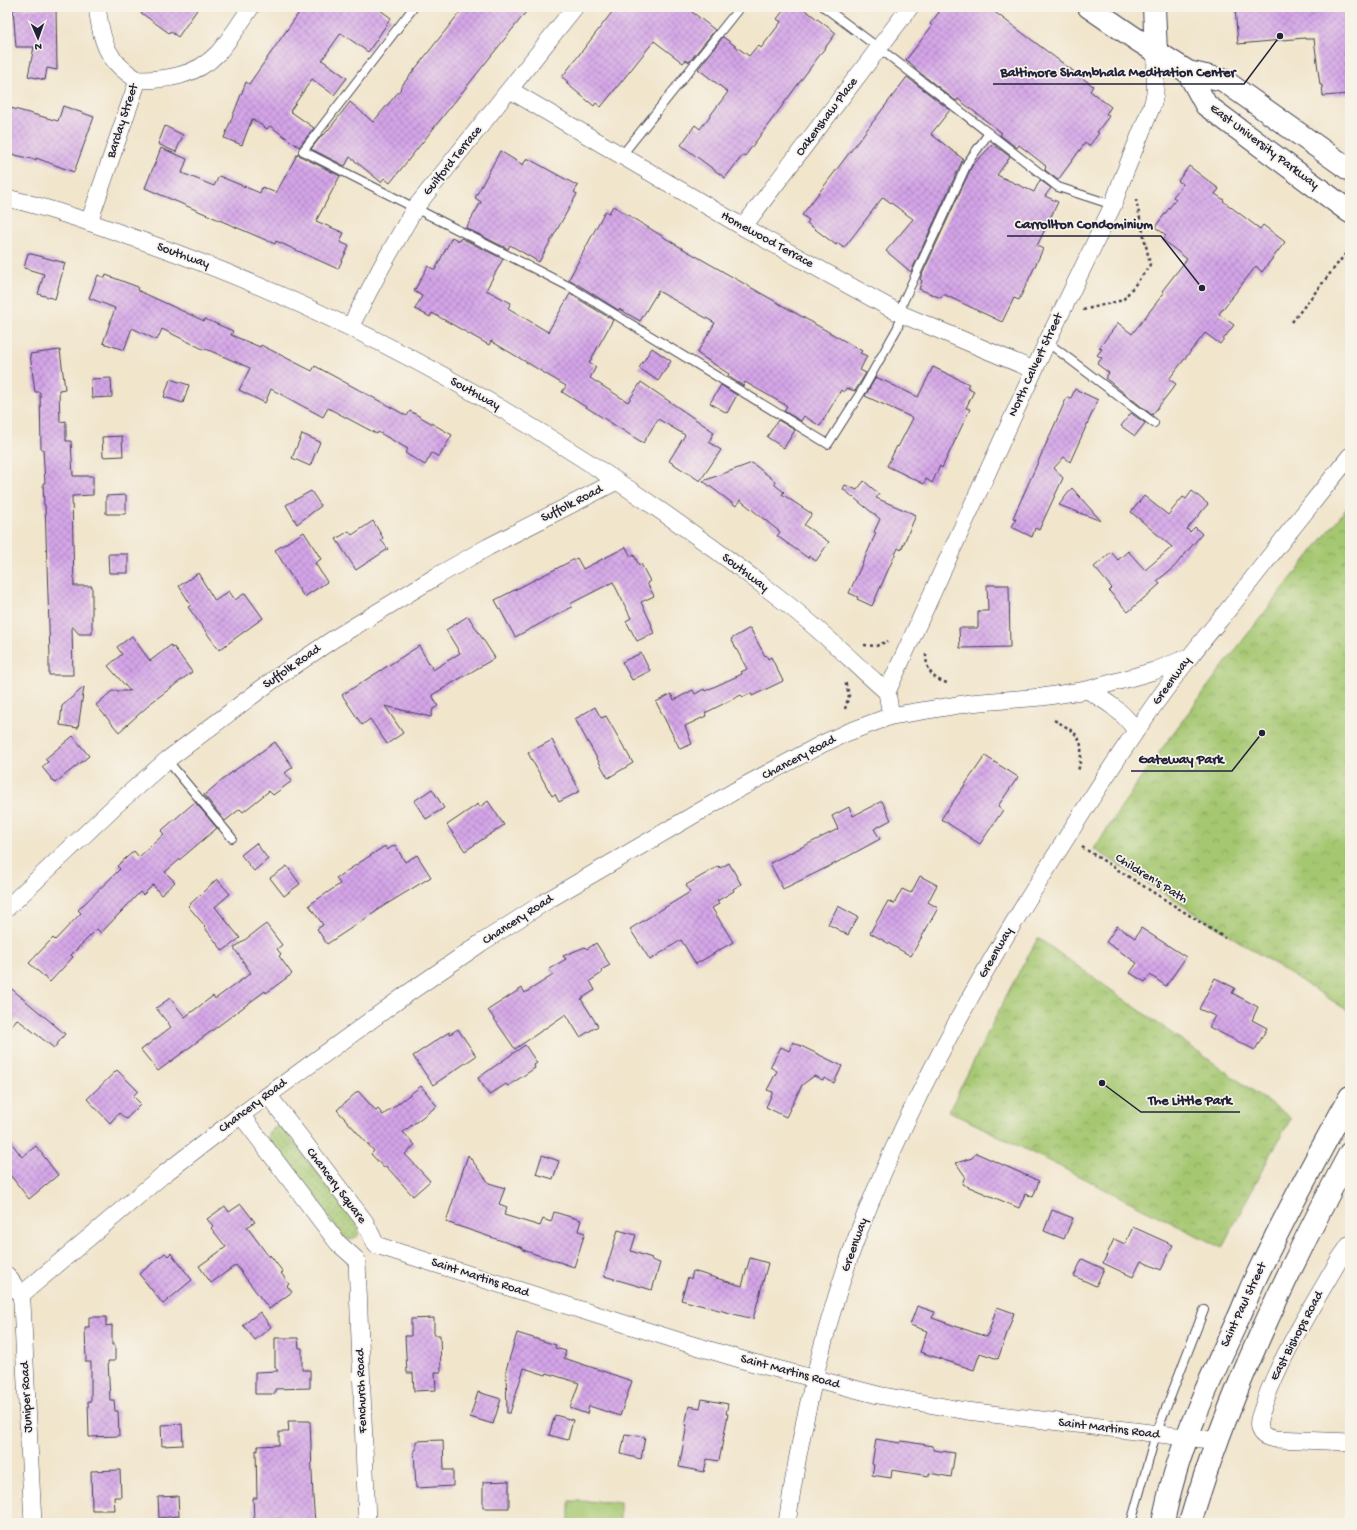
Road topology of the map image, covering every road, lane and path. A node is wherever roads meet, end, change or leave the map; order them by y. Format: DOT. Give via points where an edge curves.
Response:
graph roads {
  1 [pos="98,7"];
  2 [pos="251,7"];
  3 [pos="414,7"];
  4 [pos="575,7"];
  5 [pos="740,7"];
  6 [pos="824,7"];
  7 [pos="910,7"];
  8 [pos="1089,7"];
  9 [pos="1154,7"];
  10 [pos="879,48"];
  11 [pos="1156,52"];
  12 [pos="1188,72"];
  13 [pos="138,80"];
  14 [pos="510,90"];
  15 [pos="990,133"];
  16 [pos="622,155"];
  17 [pos="1350,170"];
  18 [pos="7,198"];
  19 [pos="1135,198"];
  20 [pos="1113,205"];
  21 [pos="415,208"];
  22 [pos="1350,212"];
  23 [pos="89,222"];
  24 [pos="743,227"];
  25 [pos="1350,248"];
  26 [pos="1080,311"];
  27 [pos="900,314"];
  28 [pos="1292,322"];
  29 [pos="350,327"];
  30 [pos="1047,342"];
  31 [pos="1034,370"];
  32 [pos="1154,423"];
  33 [pos="1350,456"];
  34 [pos="617,481"];
  35 [pos="892,639"];
  36 [pos="862,644"];
  37 [pos="926,651"];
  38 [pos="1189,657"];
  39 [pos="845,681"];
  40 [pos="948,683"];
  41 [pos="1087,690"];
  42 [pos="887,692"];
  43 [pos="844,709"];
  44 [pos="891,716"];
  45 [pos="1054,720"];
  46 [pos="1136,731"];
  47 [pos="167,760"];
  48 [pos="1078,772"];
  49 [pos="1067,836"];
  50 [pos="232,838"];
  51 [pos="7,908"];
  52 [pos="1225,938"];
  53 [pos="268,1095"];
  54 [pos="1350,1096"];
  55 [pos="241,1115"];
  56 [pos="1350,1153"];
  57 [pos="1350,1244"];
  58 [pos="376,1245"];
  59 [pos="357,1260"];
  60 [pos="7,1275"];
  61 [pos="21,1295"];
  62 [pos="1204,1310"];
  63 [pos="814,1380"];
  64 [pos="1156,1434"];
  65 [pos="1187,1437"];
  66 [pos="1218,1441"];
  67 [pos="1350,1442"];
  68 [pos="33,1523"];
  69 [pos="367,1523"];
  70 [pos="786,1523"];
  71 [pos="1131,1523"];
  72 [pos="1163,1523"];
  73 [pos="1190,1523"];
  1 -- 13 [label="street, Barclay Street" via="100,30 106,47 124,72"];
  2 -- 13 [label="street" via="217,55 202,67 161,80"];
  3 -- 21 [label="lane" via="302,151"];
  4 -- 14 [label="street, Guilford Terrace"];
  5 -- 16 [label="lane"];
  6 -- 10 [label="lane"];
  7 -- 10 [label="street, Oakenshaw Place"];
  8 -- 11 [label="main road, East University Parkway"];
  9 -- 11 [label="main road, North Calvert Street"];
  10 -- 15 [label="lane"];
  10 -- 24 [label="street, Oakenshaw Place"];
  11 -- 12 [label="main road, East University Parkway"];
  11 -- 20 [label="street, North Calvert Street" via="1153,103"];
  12 -- 17 [label="main road, East University Parkway" via="1222,80"];
  12 -- 22 [label="main road, East University Parkway" via="1206,104"];
  13 -- 23 [label="street, Barclay Street"];
  14 -- 16 [label="street, Homewood Terrace"];
  14 -- 21 [label="street, Guilford Terrace"];
  15 -- 20 [label="lane" via="1058,187"];
  15 -- 27 [label="lane" via="968,162 902,302"];
  16 -- 24 [label="street, Homewood Terrace"];
  18 -- 23 [label="street, Southway"];
  19 -- 26 [label="path" via="1149,267 1124,300"];
  20 -- 30 [label="street, North Calvert Street"];
  21 -- 27 [label="lane" via="570,287 828,444 898,328"];
  21 -- 29 [label="street, Guilford Terrace"];
  23 -- 29 [label="street, Southway" via="224,271"];
  24 -- 27 [label="street, Homewood Terrace"];
  25 -- 28 [label="path"];
  27 -- 31 [label="street, Homewood Terrace"];
  29 -- 34 [label="street, Southway" via="474,393"];
  30 -- 31 [label="street, North Calvert Street"];
  30 -- 32 [label="lane"];
  31 -- 42 [label="street, North Calvert Street"];
  33 -- 38 [label="street, Greenway"];
  34 -- 42 [label="street, Southway" via="740,568 794,610"];
  34 -- 47 [label="street, Suffolk Road" via="488,547 332,640 266,685"];
  35 -- 36 [label="path" via="876,646"];
  37 -- 40 [label="path" via="928,670 935,678"];
  38 -- 41 [label="street, Chancery Road" via="1149,673"];
  38 -- 46 [label="street, Greenway"];
  39 -- 43 [label="path" via="849,695"];
  41 -- 44 [label="street, Chancery Road" via="970,703"];
  41 -- 46 [label="street" via="1120,712"];
  42 -- 44 [label="street"];
  44 -- 53 [label="street, Chancery Road" via="822,744 661,833 548,900 404,996"];
  45 -- 48 [label="path" via="1071,729 1078,737 1081,748"];
  46 -- 49 [label="street, Greenway"];
  47 -- 50 [label="lane"];
  47 -- 51 [label="street, Suffolk Road"];
  49 -- 52 [label="path, Children's Path"];
  49 -- 63 [label="street, Greenway" via="992,959 906,1120 859,1233 834,1304"];
  53 -- 55 [label="street, Chancery Road"];
  53 -- 58 [label="street, Chancery Square" via="365,1222"];
  54 -- 65 [label="main road, Saint Paul Street" via="1256,1277 1207,1385"];
  55 -- 59 [label="street" via="338,1244"];
  55 -- 61 [label="street, Chancery Road" via="164,1174"];
  56 -- 66 [label="main road, Saint Paul Street" via="1264,1324"];
  57 -- 67 [label="street, East Bishops Road" via="1281,1362 1259,1419 1261,1433 1275,1440"];
  58 -- 59 [label="street"];
  58 -- 63 [label="street, Saint Martins Road" via="676,1340"];
  59 -- 69 [label="street, Fenchurch Road"];
  60 -- 61 [label="street, Juniper Road"];
  61 -- 68 [label="street, Juniper Road"];
  62 -- 64 [label="lane"];
  63 -- 64 [label="street, Saint Martins Road" via="967,1411"];
  63 -- 70 [label="street, Greenway"];
  64 -- 65 [label="street, Saint Martins Road"];
  64 -- 71 [label="lane"];
  65 -- 66 [label="street, Saint Martins Road"];
  65 -- 72 [label="main road, Saint Paul Street"];
  66 -- 73 [label="main road, Saint Paul Street"];
}
